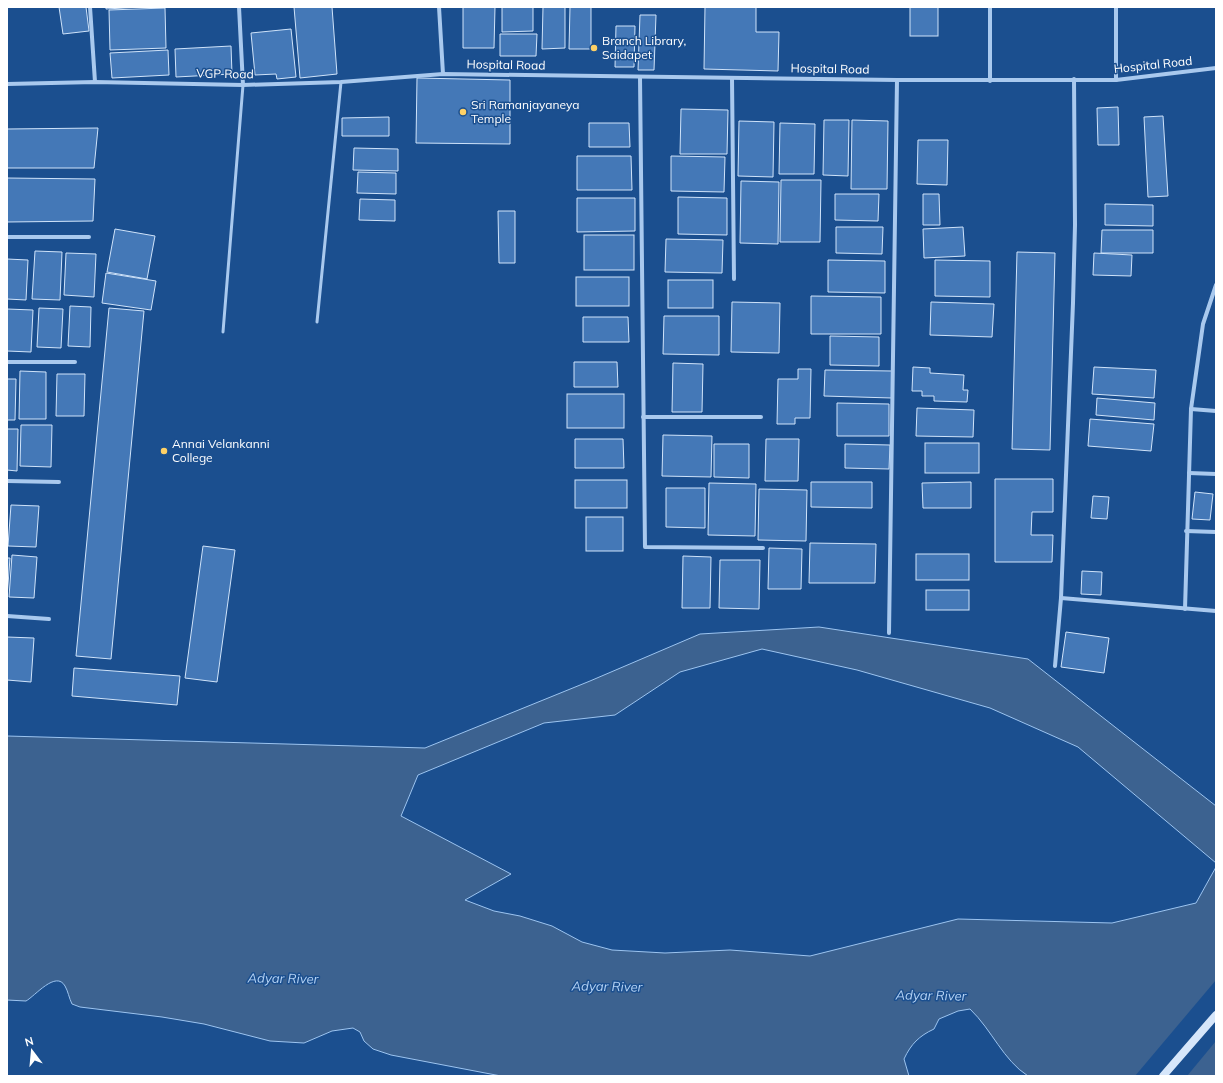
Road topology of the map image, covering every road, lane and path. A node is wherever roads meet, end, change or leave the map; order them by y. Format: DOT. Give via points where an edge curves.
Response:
graph roads {
  1 [pos="90,7"];
  2 [pos="239,7"];
  3 [pos="439,7"];
  4 [pos="990,7"];
  5 [pos="1116,7"];
  6 [pos="1216,68"];
  7 [pos="443,74"];
  8 [pos="640,77"];
  9 [pos="732,78"];
  10 [pos="1074,79"];
  11 [pos="897,80"];
  12 [pos="1116,80"];
  13 [pos="990,81"];
  14 [pos="95,82"];
  15 [pos="341,82"];
  16 [pos="7,84"];
  17 [pos="243,85"];
  18 [pos="7,237"];
  19 [pos="89,237"];
  20 [pos="734,279"];
  21 [pos="1216,285"];
  22 [pos="317,322"];
  23 [pos="223,332"];
  24 [pos="7,362"];
  25 [pos="75,362"];
  26 [pos="1191,410"];
  27 [pos="1216,411"];
  28 [pos="643,417"];
  29 [pos="761,417"];
  30 [pos="1189,473"];
  31 [pos="1216,474"];
  32 [pos="7,482"];
  33 [pos="59,482"];
  34 [pos="1186,531"];
  35 [pos="1216,532"];
  36 [pos="763,548"];
  37 [pos="1061,598"];
  38 [pos="1185,609"];
  39 [pos="1216,611"];
  40 [pos="7,616"];
  41 [pos="49,619"];
  42 [pos="889,633"];
  43 [pos="1055,666"];
  44 [pos="1216,1016"];
  45 [pos="1163,1076"];
  1 -- 14 [label="street"];
  2 -- 17 [label="street"];
  3 -- 7 [label="street"];
  4 -- 13 [label="street"];
  5 -- 12 [label="street"];
  6 -- 12 [label="street, Hospital Road"];
  7 -- 8 [label="street, Hospital Road"];
  7 -- 15 [label="street, VGP Road"];
  8 -- 9 [label="street, Hospital Road"];
  8 -- 28 [label="street"];
  9 -- 11 [label="street, Hospital Road"];
  9 -- 20 [label="street"];
  10 -- 12 [label="street, Hospital Road"];
  10 -- 13 [label="street, Hospital Road"];
  10 -- 37 [label="street" via="1074,295"];
  11 -- 13 [label="street, Hospital Road"];
  11 -- 42 [label="street"];
  14 -- 16 [label="street, VGP Road"];
  14 -- 17 [label="street, VGP Road"];
  15 -- 17 [label="street, VGP Road"];
  15 -- 22 [label="lane"];
  17 -- 23 [label="lane"];
  18 -- 19 [label="street"];
  21 -- 26 [label="street" via="1203,324"];
  24 -- 25 [label="street"];
  26 -- 27 [label="street"];
  26 -- 30 [label="street"];
  28 -- 29 [label="street"];
  28 -- 36 [label="street" via="645,547"];
  30 -- 31 [label="street"];
  30 -- 34 [label="street"];
  32 -- 33 [label="street"];
  34 -- 35 [label="street"];
  34 -- 38 [label="street"];
  37 -- 38 [label="street"];
  37 -- 43 [label="street"];
  38 -- 39 [label="street"];
  40 -- 41 [label="street"];
  44 -- 45 [label="main road"];
}
